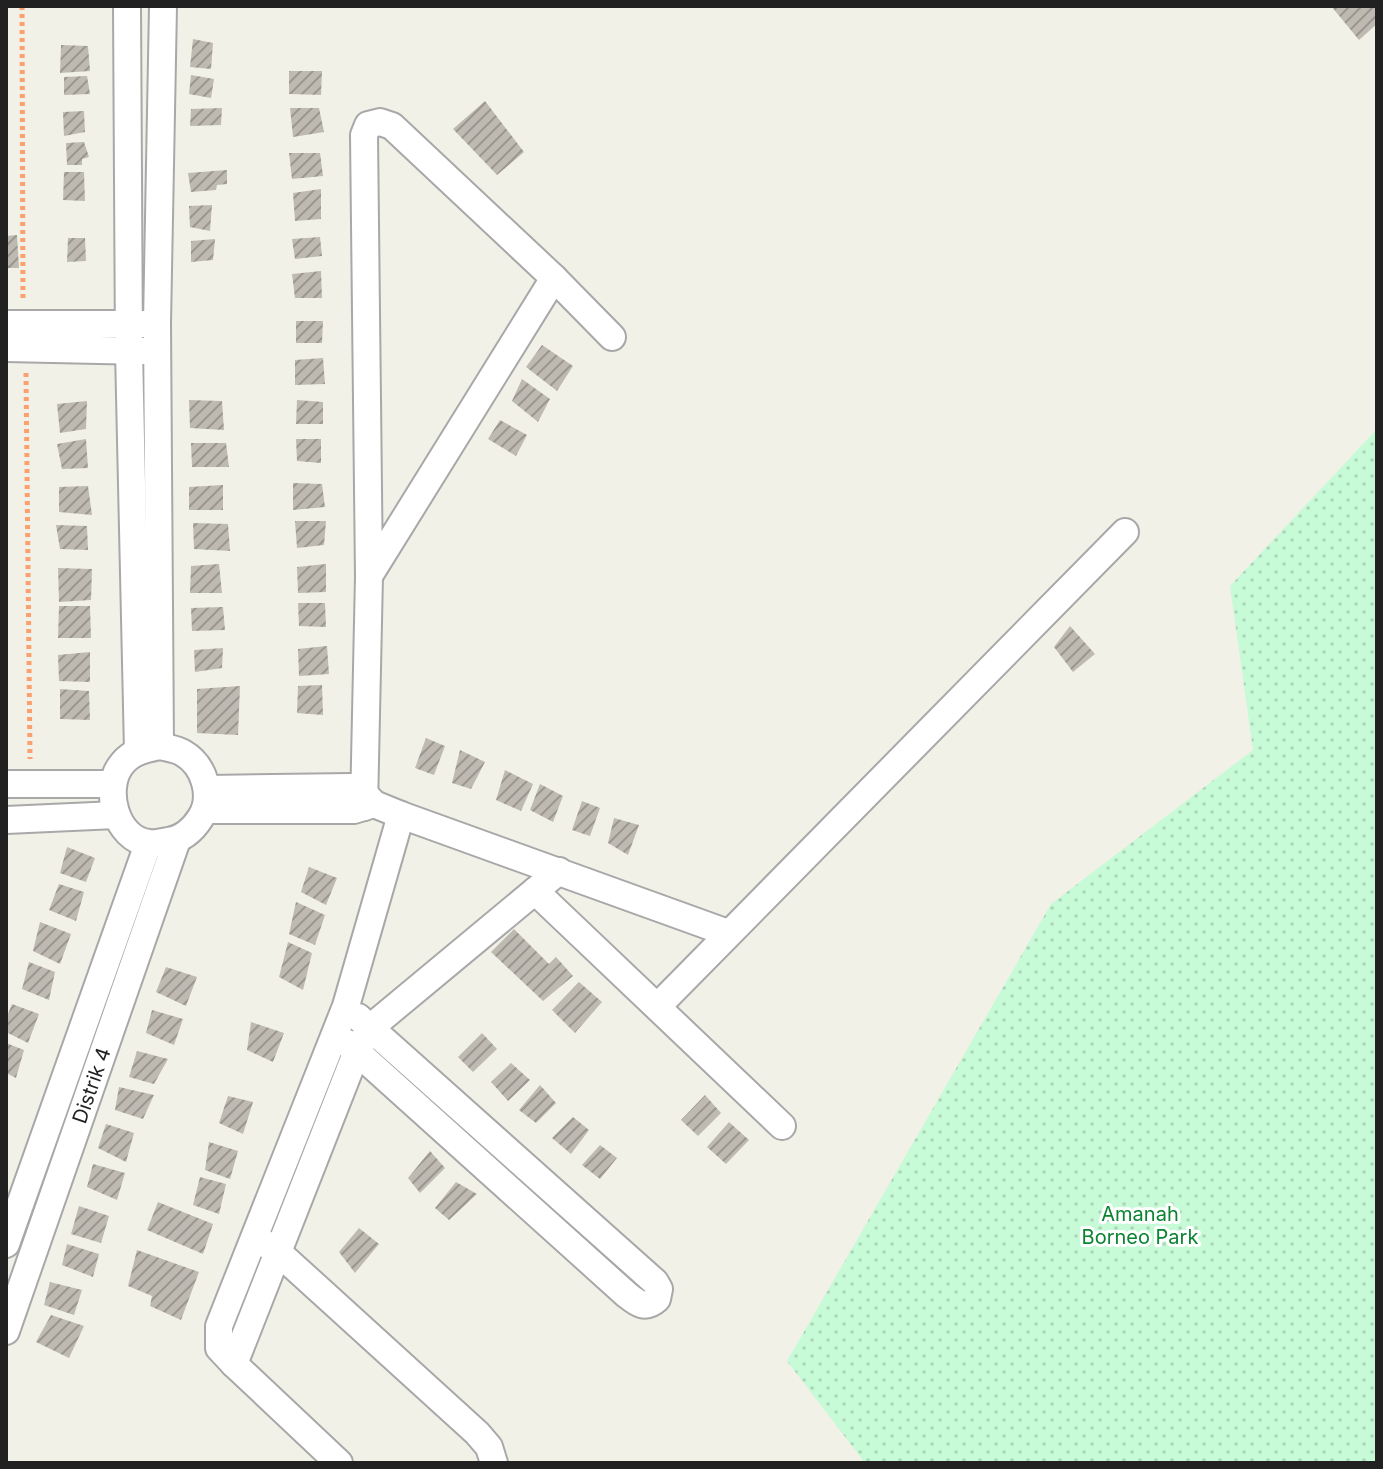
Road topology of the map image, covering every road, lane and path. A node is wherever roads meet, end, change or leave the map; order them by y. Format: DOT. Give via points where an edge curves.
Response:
graph roads {
  1 [pos="22,6"];
  2 [pos="127,6"];
  3 [pos="163,6"];
  4 [pos="554,278"];
  5 [pos="157,324"];
  6 [pos="15,336"];
  7 [pos="612,337"];
  8 [pos="130,338"];
  9 [pos="157,351"];
  10 [pos="1125,532"];
  11 [pos="369,576"];
  12 [pos="149,748"];
  13 [pos="18,784"];
  14 [pos="112,784"];
  15 [pos="206,800"];
  16 [pos="367,801"];
  17 [pos="116,815"];
  18 [pos="401,815"];
  19 [pos="6,820"];
  20 [pos="177,840"];
  21 [pos="148,844"];
  22 [pos="559,871"];
  23 [pos="535,891"];
  24 [pos="728,933"];
  25 [pos="346,1006"];
  26 [pos="658,1006"];
  27 [pos="370,1028"];
  28 [pos="336,1033"];
  29 [pos="357,1051"];
  30 [pos="782,1126"];
  31 [pos="23,1195"];
  32 [pos="50,1205"];
  33 [pos="256,1237"];
  34 [pos="6,1244"];
  35 [pos="279,1253"];
  36 [pos="6,1331"];
  37 [pos="234,1364"];
  38 [pos="339,1463"];
  39 [pos="494,1463"];
  1 -- 6 [label="path"];
  2 -- 8 [label="street"];
  3 -- 5 [label="street"];
  4 -- 7 [label="street"];
  4 -- 11 [label="street"];
  4 -- 11 [label="street" via="392,126 368,125 364,135"];
  5 -- 8 [label="street"];
  5 -- 9 [label="street"];
  6 -- 8 [label="street"];
  6 -- 13 [label="path"];
  8 -- 9 [label="street"];
  8 -- 12 [label="street"];
  9 -- 12 [label="street"];
  10 -- 24 [label="street"];
  11 -- 16 [label="street"];
  12 -- 14 [label="street" via="121,764"];
  12 -- 15 [label="street" via="182,751 199,767"];
  13 -- 14 [label="street"];
  14 -- 17 [label="street"];
  15 -- 16 [label="street" via="351,787"];
  15 -- 20 [label="street" via="194,828"];
  16 -- 18 [label="street"];
  17 -- 19 [label="street"];
  17 -- 21 [label="street" via="128,832"];
  18 -- 22 [label="street"];
  18 -- 25 [label="street"];
  20 -- 21 [label="street"];
  20 -- 32 [label="street, Distrik 4"];
  21 -- 31 [label="street, Distrik 4"];
  22 -- 23 [label="street"];
  22 -- 24 [label="street"];
  23 -- 26 [label="street"];
  23 -- 27 [label="street"];
  24 -- 26 [label="street"];
  25 -- 27 [label="street"];
  25 -- 28 [label="street"];
  26 -- 30 [label="street"];
  27 -- 29 [label="street"];
  27 -- 29 [label="street" via="655,1282 657,1299 642,1306 627,1295"];
  28 -- 29 [label="street"];
  28 -- 33 [label="street"];
  29 -- 35 [label="street"];
  31 -- 32 [label="street"];
  31 -- 34 [label="street, Distrik 4"];
  32 -- 36 [label="street, Distrik 4"];
  33 -- 35 [label="street"];
  33 -- 37 [label="street" via="219,1326 219,1348"];
  35 -- 37 [label="street"];
  35 -- 39 [label="street" via="477,1433"];
  37 -- 38 [label="street"];
}
